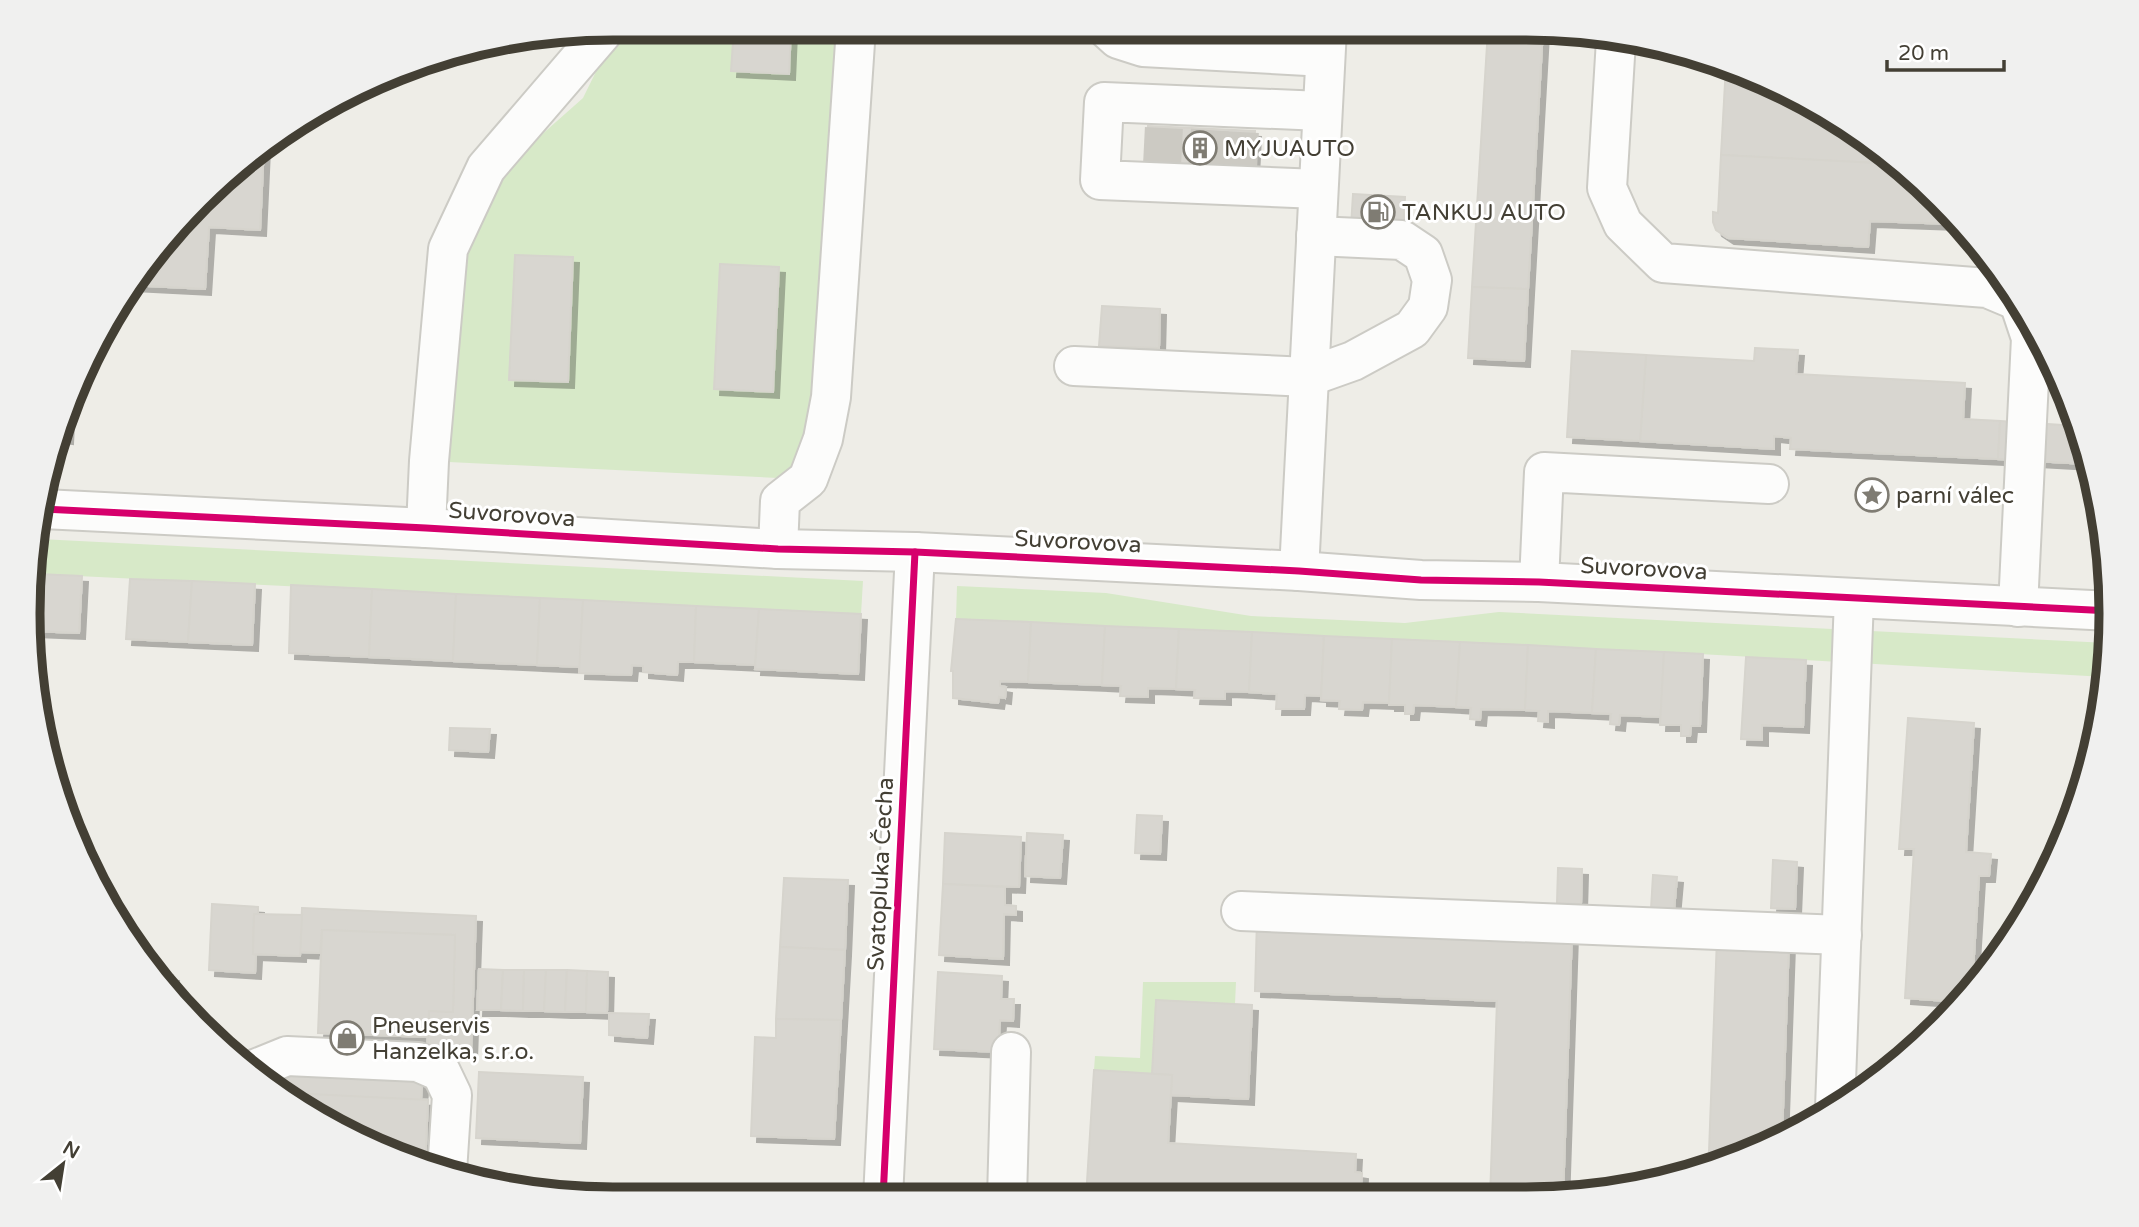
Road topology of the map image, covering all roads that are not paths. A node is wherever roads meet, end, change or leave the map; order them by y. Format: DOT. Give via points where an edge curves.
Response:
graph roads {
  1 [pos="596,40"];
  2 [pos="855,40"];
  3 [pos="1121,40"];
  4 [pos="1226,40"];
  5 [pos="1326,43"];
  6 [pos="1616,48"];
  7 [pos="1322,111"];
  8 [pos="1318,189"];
  9 [pos="1316,236"];
  10 [pos="2001,293"];
  11 [pos="2031,343"];
  12 [pos="1074,366"];
  13 [pos="1308,377"];
  14 [pos="1769,484"];
  15 [pos="50,509"];
  16 [pos="426,528"];
  17 [pos="778,549"];
  18 [pos="915,552"];
  19 [pos="1299,571"];
  20 [pos="1539,582"];
  21 [pos="1854,598"];
  22 [pos="2018,607"];
  23 [pos="2099,610"];
  24 [pos="1241,911"];
  25 [pos="1842,935"];
  26 [pos="1011,1052"];
  27 [pos="262,1066"];
  28 [pos="1836,1095"];
  29 [pos="448,1162"];
  30 [pos="884,1187"];
  31 [pos="1007,1187"];
  1 -- 16 [label="street" via="486,168 448,249"];
  2 -- 17 [label="street" via="827,426 808,479 780,501"];
  3 -- 4 [label="street" via="1143,47"];
  4 -- 5 [label="street"];
  5 -- 7 [label="street"];
  6 -- 10 [label="street" via="1607,188 1623,224 1663,263 1987,288"];
  7 -- 8 [label="street"];
  7 -- 8 [label="street" via="1225,118 1164,115 1104,102 1100,180 1162,174"];
  8 -- 9 [label="street"];
  9 -- 13 [label="street"];
  9 -- 13 [label="street" via="1402,240 1423,254 1432,280 1428,307 1412,330 1353,361"];
  11 -- 22 [label="street"];
  12 -- 13 [label="street"];
  13 -- 19 [label="street"];
  14 -- 20 [label="street" via="1544,472"];
  15 -- 16 [label="street, Suvorovova"];
  16 -- 17 [label="street, Suvorovova"];
  17 -- 18 [label="street, Suvorovova"];
  18 -- 19 [label="street, Suvorovova"];
  18 -- 30 [label="street, Svatopluka Čecha"];
  19 -- 20 [label="street, Suvorovova"];
  20 -- 21 [label="street, Suvorovova"];
  21 -- 22 [label="street, Suvorovova"];
  21 -- 25 [label="street"];
  22 -- 23 [label="street, Suvorovova"];
  24 -- 25 [label="street"];
  25 -- 28 [label="street"];
  26 -- 31 [label="street"];
  27 -- 29 [label="street" via="286,1056 418,1062 441,1072 452,1095"];
}
